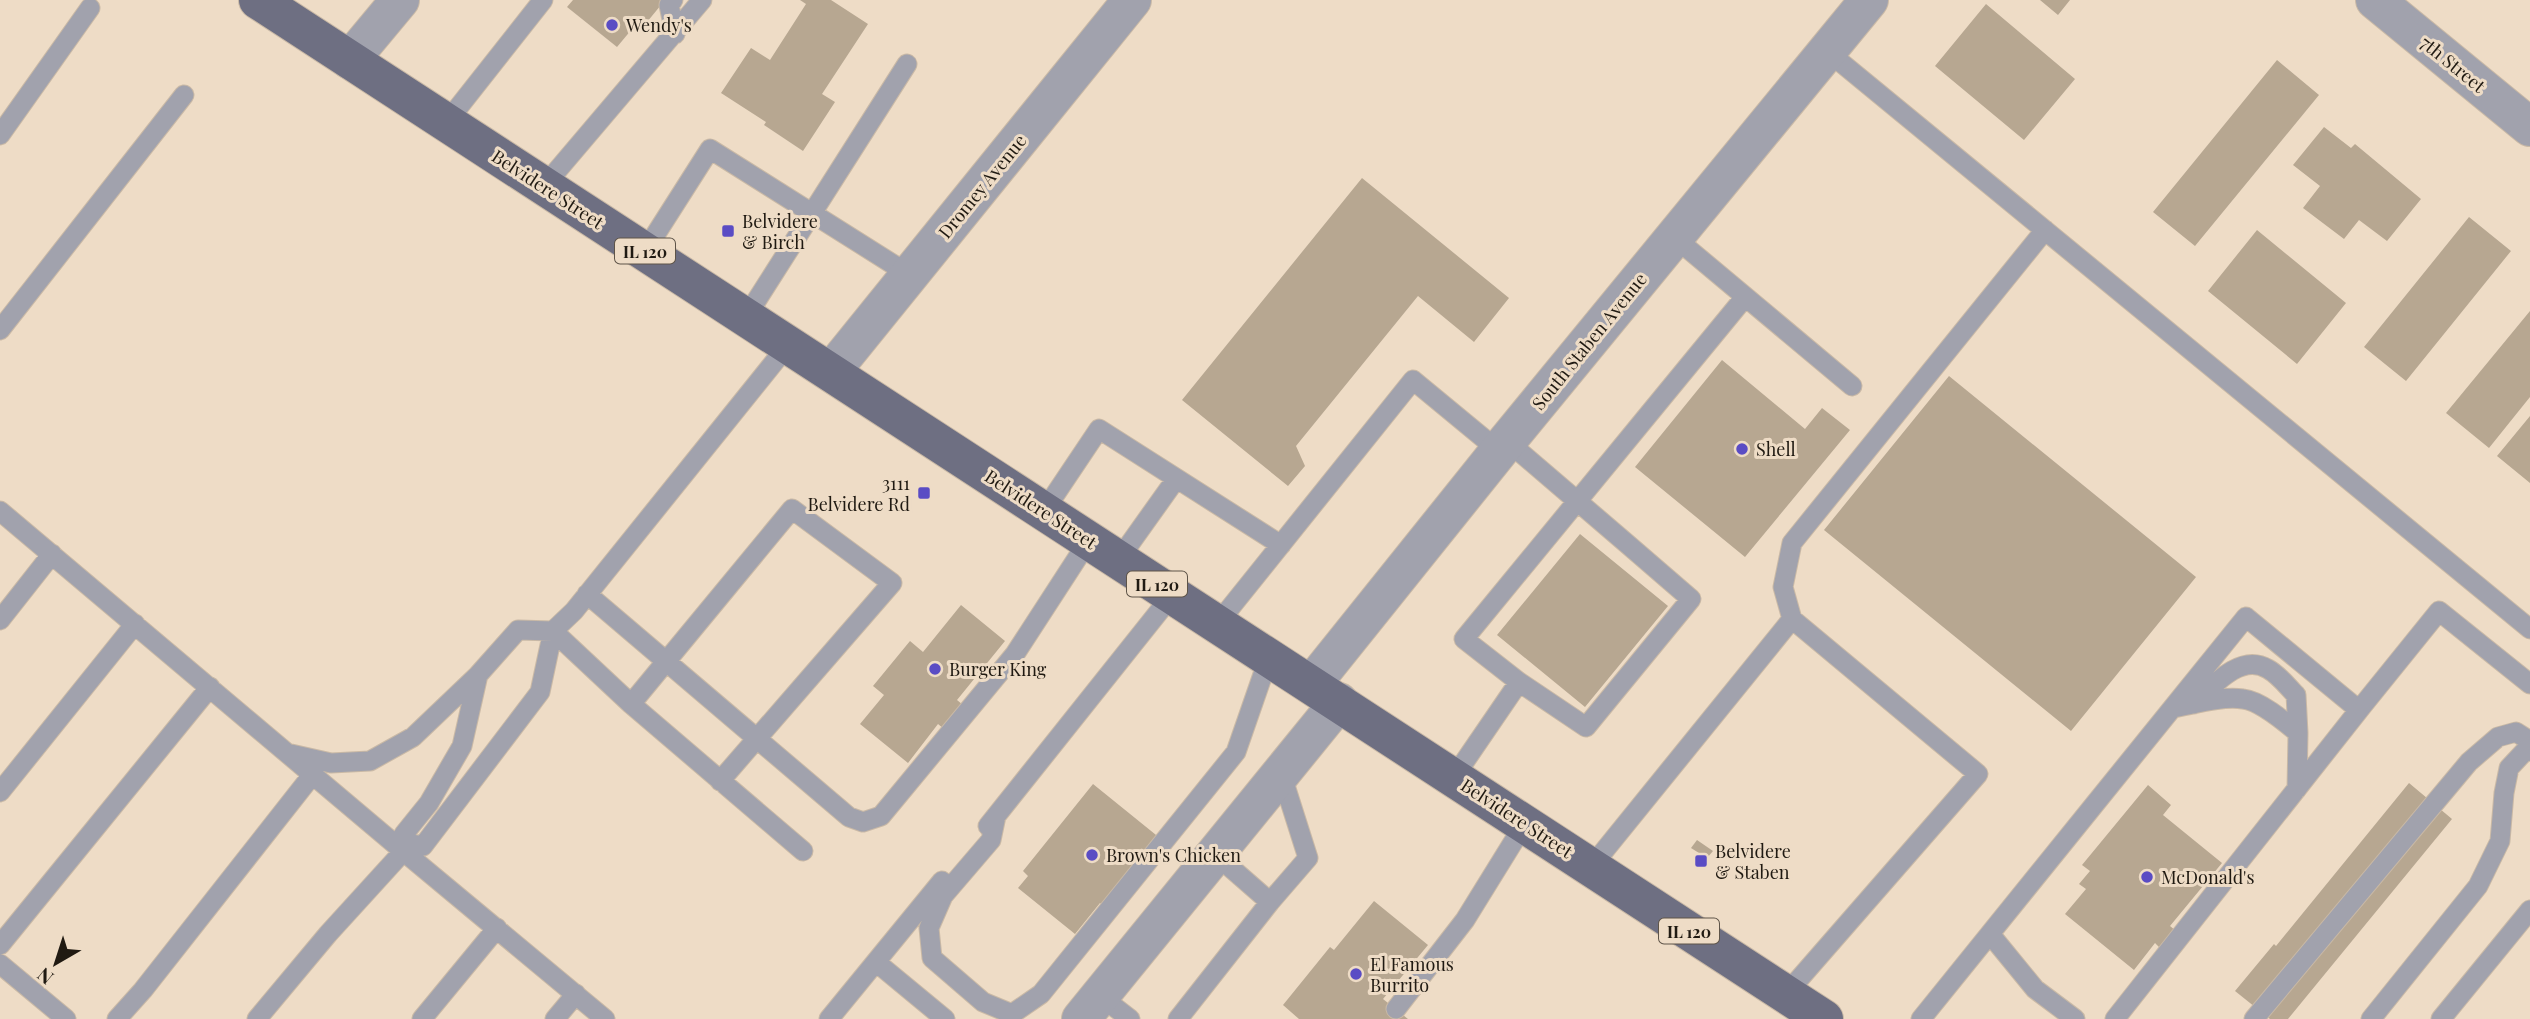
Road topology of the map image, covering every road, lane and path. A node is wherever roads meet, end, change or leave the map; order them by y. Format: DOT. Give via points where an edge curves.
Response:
graph roads {
  1 [pos="258,0"];
  2 [pos="400,0"];
  3 [pos="543,0"];
  4 [pos="673,0"];
  5 [pos="702,0"];
  6 [pos="1132,0"];
  7 [pos="1869,0"];
  8 [pos="2375,0"];
  9 [pos="90,8"];
  10 [pos="675,34"];
  11 [pos="1827,51"];
  12 [pos="350,60"];
  13 [pos="907,64"];
  14 [pos="184,95"];
  15 [pos="446,123"];
  16 [pos="2530,127"];
  17 [pos="0,135"];
  18 [pos="544,186"];
  19 [pos="812,214"];
  20 [pos="2045,230"];
  21 [pos="1674,237"];
  22 [pos="645,251"];
  23 [pos="910,275"];
  24 [pos="1745,297"];
  25 [pos="746,317"];
  26 [pos="0,330"];
  27 [pos="788,345"];
  28 [pos="831,372"];
  29 [pos="1852,386"];
  30 [pos="1503,446"];
  31 [pos="1176,479"];
  32 [pos="1577,502"];
  33 [pos="0,511"];
  34 [pos="1044,511"];
  35 [pos="1281,545"];
  36 [pos="1104,550"];
  37 [pos="52,554"];
  38 [pos="587,594"];
  39 [pos="1173,594"];
  40 [pos="1792,619"];
  41 [pos="0,620"];
  42 [pos="1218,623"];
  43 [pos="135,624"];
  44 [pos="2530,629"];
  45 [pos="553,631"];
  46 [pos="1269,657"];
  47 [pos="666,661"];
  48 [pos="478,675"];
  49 [pos="1519,682"];
  50 [pos="2530,684"];
  51 [pos="210,687"];
  52 [pos="1325,693"];
  53 [pos="631,704"];
  54 [pos="2194,704"];
  55 [pos="2173,708"];
  56 [pos="2359,710"];
  57 [pos="2298,733"];
  58 [pos="756,738"];
  59 [pos="2530,741"];
  60 [pos="2530,751"];
  61 [pos="288,753"];
  62 [pos="1281,773"];
  63 [pos="313,774"];
  64 [pos="1454,777"];
  65 [pos="720,780"];
  66 [pos="2297,789"];
  67 [pos="0,792"];
  68 [pos="996,816"];
  69 [pos="1525,823"];
  70 [pos="406,848"];
  71 [pos="803,851"];
  72 [pos="1215,854"];
  73 [pos="1591,867"];
  74 [pos="1270,902"];
  75 [pos="2530,911"];
  76 [pos="497,928"];
  77 [pos="1990,934"];
  78 [pos="0,945"];
  79 [pos="876,962"];
  80 [pos="0,964"];
  81 [pos="576,994"];
  82 [pos="1786,994"];
  83 [pos="1090,1007"];
  84 [pos="1395,1009"];
  85 [pos="66,1019"];
  86 [pos="117,1019"];
  87 [pos="257,1019"];
  88 [pos="422,1019"];
  89 [pos="555,1019"];
  90 [pos="605,1019"];
  91 [pos="829,1019"];
  92 [pos="945,1019"];
  93 [pos="1130,1019"];
  94 [pos="1178,1019"];
  95 [pos="1824,1019"];
  96 [pos="1922,1019"];
  97 [pos="2075,1019"];
  98 [pos="2115,1019"];
  99 [pos="2254,1019"];
  100 [pos="2371,1019"];
  101 [pos="2441,1019"];
  1 -- 12 [label="main road, Belvidere Street / IL 120"];
  2 -- 12 [label="street"];
  3 -- 15 [label="lane"];
  4 -- 10 [label="lane" via="669,5"];
  5 -- 10 [label="lane"];
  6 -- 23 [label="street, Dromey Avenue"];
  7 -- 11 [label="street, South Staben Avenue"];
  8 -- 16 [label="street, 7th Street"];
  9 -- 17 [label="lane"];
  10 -- 18 [label="lane"];
  11 -- 20 [label="lane"];
  11 -- 21 [label="street, South Staben Avenue"];
  12 -- 15 [label="main road, Belvidere Street / IL 120"];
  13 -- 19 [label="lane"];
  14 -- 26 [label="lane"];
  15 -- 18 [label="main road, Belvidere Street / IL 120"];
  18 -- 22 [label="main road, Belvidere Street / IL 120"];
  19 -- 22 [label="lane" via="710,149"];
  19 -- 23 [label="lane"];
  19 -- 25 [label="lane"];
  20 -- 40 [label="lane" via="1792,542 1783,587"];
  20 -- 44 [label="lane"];
  21 -- 24 [label="lane"];
  21 -- 30 [label="street, South Staben Avenue"];
  22 -- 25 [label="main road, Belvidere Street / IL 120"];
  23 -- 28 [label="street, Dromey Avenue"];
  24 -- 29 [label="lane"];
  24 -- 32 [label="lane"];
  25 -- 27 [label="main road, Belvidere Street / IL 120"];
  27 -- 28 [label="main road, Belvidere Street / IL 120"];
  27 -- 38 [label="lane"];
  28 -- 34 [label="main road, Belvidere Street / IL 120"];
  30 -- 32 [label="lane"];
  30 -- 35 [label="lane" via="1413,380"];
  30 -- 52 [label="street, South Staben Avenue"];
  31 -- 34 [label="lane" via="1099,429"];
  31 -- 35 [label="lane"];
  31 -- 36 [label="lane"];
  32 -- 49 [label="lane" via="1464,639"];
  32 -- 49 [label="lane" via="1691,599 1586,727"];
  33 -- 37 [label="lane"];
  34 -- 36 [label="main road, Belvidere Street / IL 120"];
  35 -- 42 [label="lane"];
  36 -- 39 [label="main road, Belvidere Street / IL 120"];
  36 -- 58 [label="lane" via="881,816 863,822 849,817"];
  37 -- 41 [label="lane"];
  37 -- 43 [label="lane"];
  38 -- 45 [label="lane"];
  38 -- 47 [label="lane"];
  39 -- 42 [label="main road, Belvidere Street / IL 120"];
  39 -- 68 [label="lane"];
  40 -- 73 [label="lane"];
  40 -- 82 [label="lane" via="1978,774"];
  42 -- 46 [label="main road, Belvidere Street / IL 120"];
  43 -- 51 [label="lane"];
  43 -- 67 [label="lane"];
  45 -- 48 [label="lane" via="518,630"];
  45 -- 53 [label="lane"];
  45 -- 70 [label="lane" via="540,692 423,846"];
  46 -- 52 [label="main road, Belvidere Street / IL 120"];
  46 -- 68 [label="lane" via="1236,752 1041,994 1012,1014 983,1002 932,958 929,928 943,896 991,840"];
  47 -- 53 [label="lane"];
  47 -- 58 [label="lane"];
  47 -- 58 [label="lane" via="792,509 892,583"];
  48 -- 61 [label="lane" via="412,737 370,761 331,763"];
  48 -- 70 [label="lane" via="463,746 429,803 404,834"];
  49 -- 64 [label="lane"];
  50 -- 56 [label="lane" via="2440,611"];
  51 -- 61 [label="lane"];
  51 -- 78 [label="lane"];
  52 -- 62 [label="street, South Staben Avenue"];
  52 -- 64 [label="main road, Belvidere Street / IL 120"];
  53 -- 65 [label="lane"];
  54 -- 55 [label="lane"];
  54 -- 57 [label="lane" via="2245,699 2280,717"];
  54 -- 57 [label="lane" via="2226,673 2246,666 2266,667 2297,695"];
  55 -- 56 [label="lane" via="2246,617"];
  55 -- 77 [label="lane"];
  56 -- 66 [label="lane"];
  57 -- 66 [label="lane"];
  58 -- 65 [label="lane"];
  59 -- 99 [label="lane" via="2516,732 2498,737 2469,762"];
  60 -- 100 [label="lane" via="2509,768 2500,841 2478,886"];
  61 -- 63 [label="lane"];
  62 -- 72 [label="street, South Staben Avenue"];
  62 -- 74 [label="lane" via="1308,858"];
  63 -- 70 [label="lane"];
  63 -- 86 [label="lane"];
  64 -- 69 [label="main road, Belvidere Street / IL 120"];
  65 -- 71 [label="lane"];
  66 -- 98 [label="lane"];
  68 -- 79 [label="lane"];
  69 -- 73 [label="main road, Belvidere Street / IL 120"];
  69 -- 84 [label="lane" via="1465,920"];
  70 -- 76 [label="lane"];
  70 -- 87 [label="lane"];
  72 -- 74 [label="lane"];
  72 -- 83 [label="street, South Staben Avenue"];
  73 -- 82 [label="main road, Belvidere Street / IL 120"];
  74 -- 94 [label="lane"];
  75 -- 101 [label="lane"];
  76 -- 81 [label="lane"];
  76 -- 88 [label="lane"];
  77 -- 96 [label="lane"];
  77 -- 97 [label="lane" via="2035,989"];
  79 -- 91 [label="lane"];
  79 -- 92 [label="lane"];
  80 -- 85 [label="lane"];
  81 -- 89 [label="lane"];
  81 -- 90 [label="lane"];
  82 -- 95 [label="main road, Belvidere Street / IL 120"];
  83 -- 93 [label="lane"];
}
